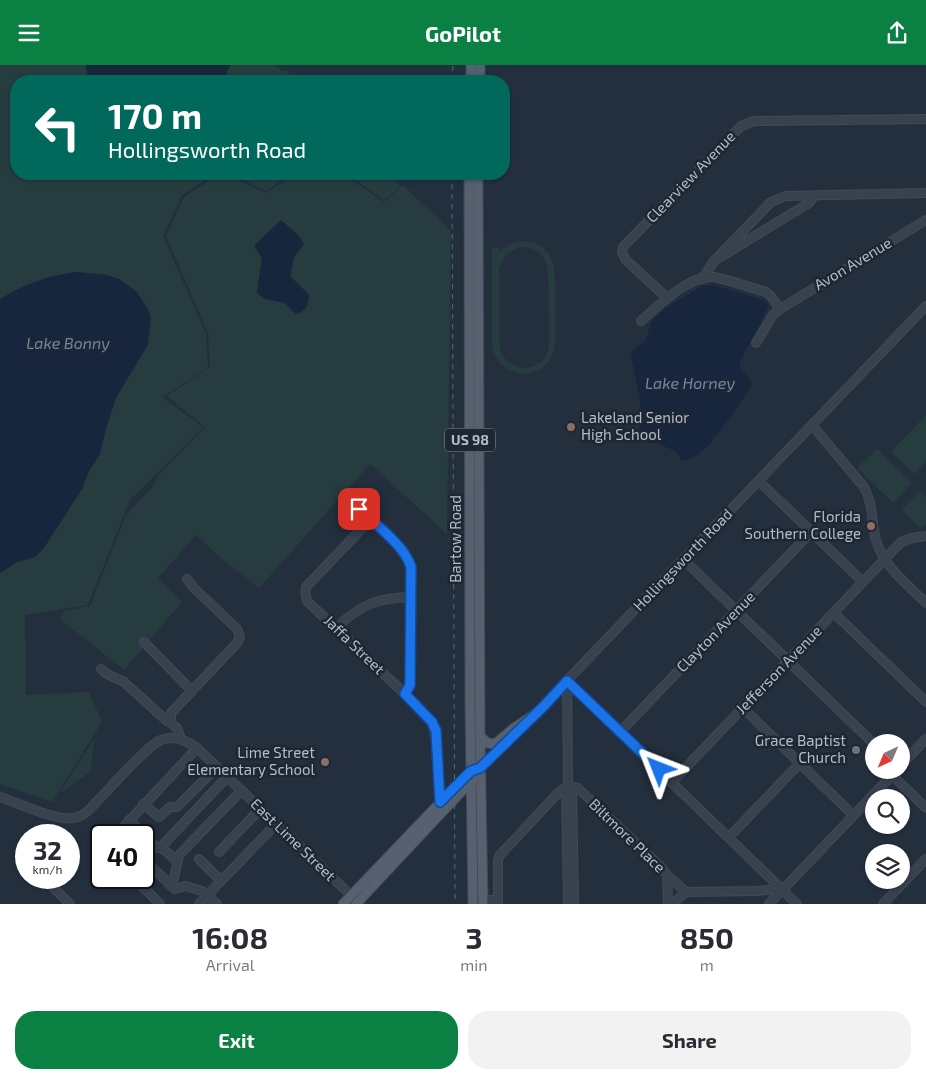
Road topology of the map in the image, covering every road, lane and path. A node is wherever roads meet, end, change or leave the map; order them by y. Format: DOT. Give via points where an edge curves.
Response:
graph roads {
  1 [pos="926,119"];
  2 [pos="469,180"];
  3 [pos="478,180"];
  4 [pos="926,193"];
  5 [pos="814,196"];
  6 [pos="926,220"];
  7 [pos="714,261"];
  8 [pos="702,279"];
  9 [pos="667,298"];
  10 [pos="926,306"];
  11 [pos="780,309"];
  12 [pos="640,321"];
  13 [pos="756,343"];
  14 [pos="812,425"];
  15 [pos="474,431"];
  16 [pos="759,481"];
  17 [pos="348,498"];
  18 [pos="370,520"];
  19 [pos="811,532"];
  20 [pos="926,537"];
  21 [pos="885,559"];
  22 [pos="684,560"];
  23 [pos="187,579"];
  24 [pos="863,581"];
  25 [pos="410,597"];
  26 [pos="926,603"];
  27 [pos="736,611"];
  28 [pos="834,613"];
  29 [pos="336,628"];
  30 [pos="144,642"];
  31 [pos="788,661"];
  32 [pos="101,669"];
  33 [pos="567,681"];
  34 [pos="192,691"];
  35 [pos="405,694"];
  36 [pos="926,702"];
  37 [pos="743,708"];
  38 [pos="538,712"];
  39 [pos="171,723"];
  40 [pos="621,731"];
  41 [pos="480,735"];
  42 [pos="865,735"];
  43 [pos="181,739"];
  44 [pos="926,739"];
  45 [pos="197,748"];
  46 [pos="910,756"];
  47 [pos="800,763"];
  48 [pos="217,767"];
  49 [pos="476,769"];
  50 [pos="228,777"];
  51 [pos="887,779"];
  52 [pos="896,779"];
  53 [pos="472,781"];
  54 [pos="672,782"];
  55 [pos="569,786"];
  56 [pos="242,791"];
  57 [pos="0,797"];
  58 [pos="440,802"];
  59 [pos="143,804"];
  60 [pos="926,808"];
  61 [pos="260,809"];
  62 [pos="441,813"];
  63 [pos="853,815"];
  64 [pos="129,820"];
  65 [pos="126,824"];
  66 [pos="276,824"];
  67 [pos="729,837"];
  68 [pos="160,848"];
  69 [pos="219,852"];
  70 [pos="199,859"];
  71 [pos="926,859"];
  72 [pos="570,860"];
  73 [pos="177,861"];
  74 [pos="155,871"];
  75 [pos="667,875"];
  76 [pos="221,881"];
  77 [pos="170,885"];
  78 [pos="55,889"];
  79 [pos="145,889"];
  80 [pos="782,889"];
  81 [pos="686,892"];
  82 [pos="208,895"];
  83 [pos="350,895"];
  84 [pos="473,902"];
  85 [pos="482,902"];
  86 [pos="498,902"];
  87 [pos="358,903"];
  88 [pos="70,904"];
  89 [pos="160,904"];
  90 [pos="199,904"];
  91 [pos="217,904"];
  92 [pos="343,904"];
  93 [pos="568,904"];
  94 [pos="574,904"];
  95 [pos="670,904"];
  96 [pos="769,904"];
  97 [pos="798,904"];
  98 [pos="883,904"];
  1 -- 9 [label="street, Clearview Avenue" via="754,121 741,126 623,247 626,260"];
  2 -- 15 [label="main road, Bartow Road / US 98"];
  3 -- 15 [label="main road, Bartow Road / US 98"];
  4 -- 5 [label="street"];
  5 -- 7 [label="street" via="809,203"];
  5 -- 7 [label="street" via="776,198"];
  6 -- 11 [label="street, Avon Avenue"];
  7 -- 8 [label="street"];
  8 -- 9 [label="street"];
  8 -- 11 [label="street" via="713,277 766,292"];
  9 -- 12 [label="street"];
  10 -- 14 [label="street, Hollingsworth Road"];
  11 -- 13 [label="street"];
  14 -- 16 [label="street, Hollingsworth Road"];
  14 -- 21 [label="street" via="870,498 875,537"];
  15 -- 41 [label="main road, Bartow Road / US 98"];
  15 -- 49 [label="main road, Bartow Road / US 98"];
  16 -- 19 [label="street"];
  16 -- 22 [label="street, Hollingsworth Road"];
  17 -- 18 [label="street"];
  18 -- 25 [label="street" via="408,559 411,567"];
  18 -- 29 [label="street, Jaffa Street" via="306,587 308,602"];
  19 -- 24 [label="street"];
  19 -- 27 [label="street, Clayton Avenue"];
  20 -- 21 [label="street, Jefferson Avenue" via="905,540"];
  21 -- 24 [label="street, Jefferson Avenue"];
  21 -- 26 [label="street"];
  22 -- 27 [label="street"];
  22 -- 33 [label="street, Hollingsworth Road"];
  23 -- 34 [label="street" via="237,629 240,637"];
  24 -- 28 [label="street, Jefferson Avenue"];
  25 -- 29 [label="street" via="393,597 370,603"];
  25 -- 35 [label="street" via="410,685"];
  27 -- 31 [label="street"];
  27 -- 40 [label="street, Clayton Avenue"];
  28 -- 31 [label="street, Jefferson Avenue"];
  28 -- 36 [label="street"];
  29 -- 35 [label="street, Jaffa Street"];
  30 -- 34 [label="street"];
  31 -- 37 [label="street, Jefferson Avenue"];
  31 -- 42 [label="street"];
  32 -- 39 [label="street" via="124,682"];
  33 -- 38 [label="street, Hollingsworth Road"];
  33 -- 40 [label="street"];
  33 -- 55 [label="street"];
  34 -- 39 [label="street" via="171,713"];
  35 -- 58 [label="street, Jaffa Street" via="432,722 436,731"];
  37 -- 47 [label="street"];
  37 -- 54 [label="street, Jefferson Avenue"];
  38 -- 41 [label="main road" via="496,744 487,743"];
  38 -- 49 [label="street, Hollingsworth Road"];
  39 -- 43 [label="street"];
  40 -- 54 [label="street"];
  41 -- 49 [label="main road, Bartow Road / US 98"];
  43 -- 45 [label="street, East Lime Street"];
  43 -- 57 [label="street" via="155,743 81,816 65,819"];
  44 -- 46 [label="street"];
  45 -- 48 [label="street, East Lime Street"];
  45 -- 59 [label="street"];
  47 -- 63 [label="street"];
  47 -- 67 [label="street"];
  48 -- 50 [label="street, East Lime Street"];
  48 -- 59 [label="street" via="177,807 170,807 159,817"];
  49 -- 53 [label="main road"];
  49 -- 58 [label="main road"];
  49 -- 85 [label="main road, Bartow Road / US 98"];
  50 -- 56 [label="street, East Lime Street"];
  50 -- 68 [label="street"];
  51 -- 63 [label="street"];
  52 -- 60 [label="street"];
  53 -- 62 [label="main road"];
  53 -- 84 [label="main road"];
  54 -- 67 [label="street"];
  55 -- 72 [label="street"];
  55 -- 75 [label="street, Biltmore Place" via="578,788"];
  55 -- 86 [label="street" via="558,793 500,855"];
  56 -- 61 [label="street, East Lime Street"];
  56 -- 73 [label="street" via="179,855"];
  58 -- 62 [label="street, Jaffa Street"];
  58 -- 83 [label="main road"];
  59 -- 64 [label="street"];
  61 -- 66 [label="street, East Lime Street"];
  61 -- 69 [label="street"];
  62 -- 87 [label="main road"];
  63 -- 80 [label="street"];
  64 -- 65 [label="street"];
  64 -- 68 [label="street"];
  66 -- 76 [label="street"];
  66 -- 83 [label="street, East Lime Street"];
  67 -- 80 [label="street"];
  68 -- 73 [label="street"];
  70 -- 76 [label="street"];
  71 -- 98 [label="street"];
  72 -- 93 [label="street"];
  72 -- 94 [label="street"];
  73 -- 77 [label="street"];
  74 -- 77 [label="street"];
  75 -- 81 [label="street, Biltmore Place"];
  75 -- 95 [label="street"];
  76 -- 82 [label="street"];
  77 -- 82 [label="street" via="175,889 185,885"];
  78 -- 88 [label="street"];
  79 -- 89 [label="street"];
  80 -- 81 [label="street"];
  80 -- 96 [label="street"];
  80 -- 97 [label="street"];
  81 -- 95 [label="street"];
  82 -- 90 [label="street"];
  82 -- 91 [label="street"];
  83 -- 87 [label="street, East Lime Street"];
  83 -- 92 [label="main road"];
  84 -- 85 [label="street"];
  85 -- 86 [label="street"];
}
